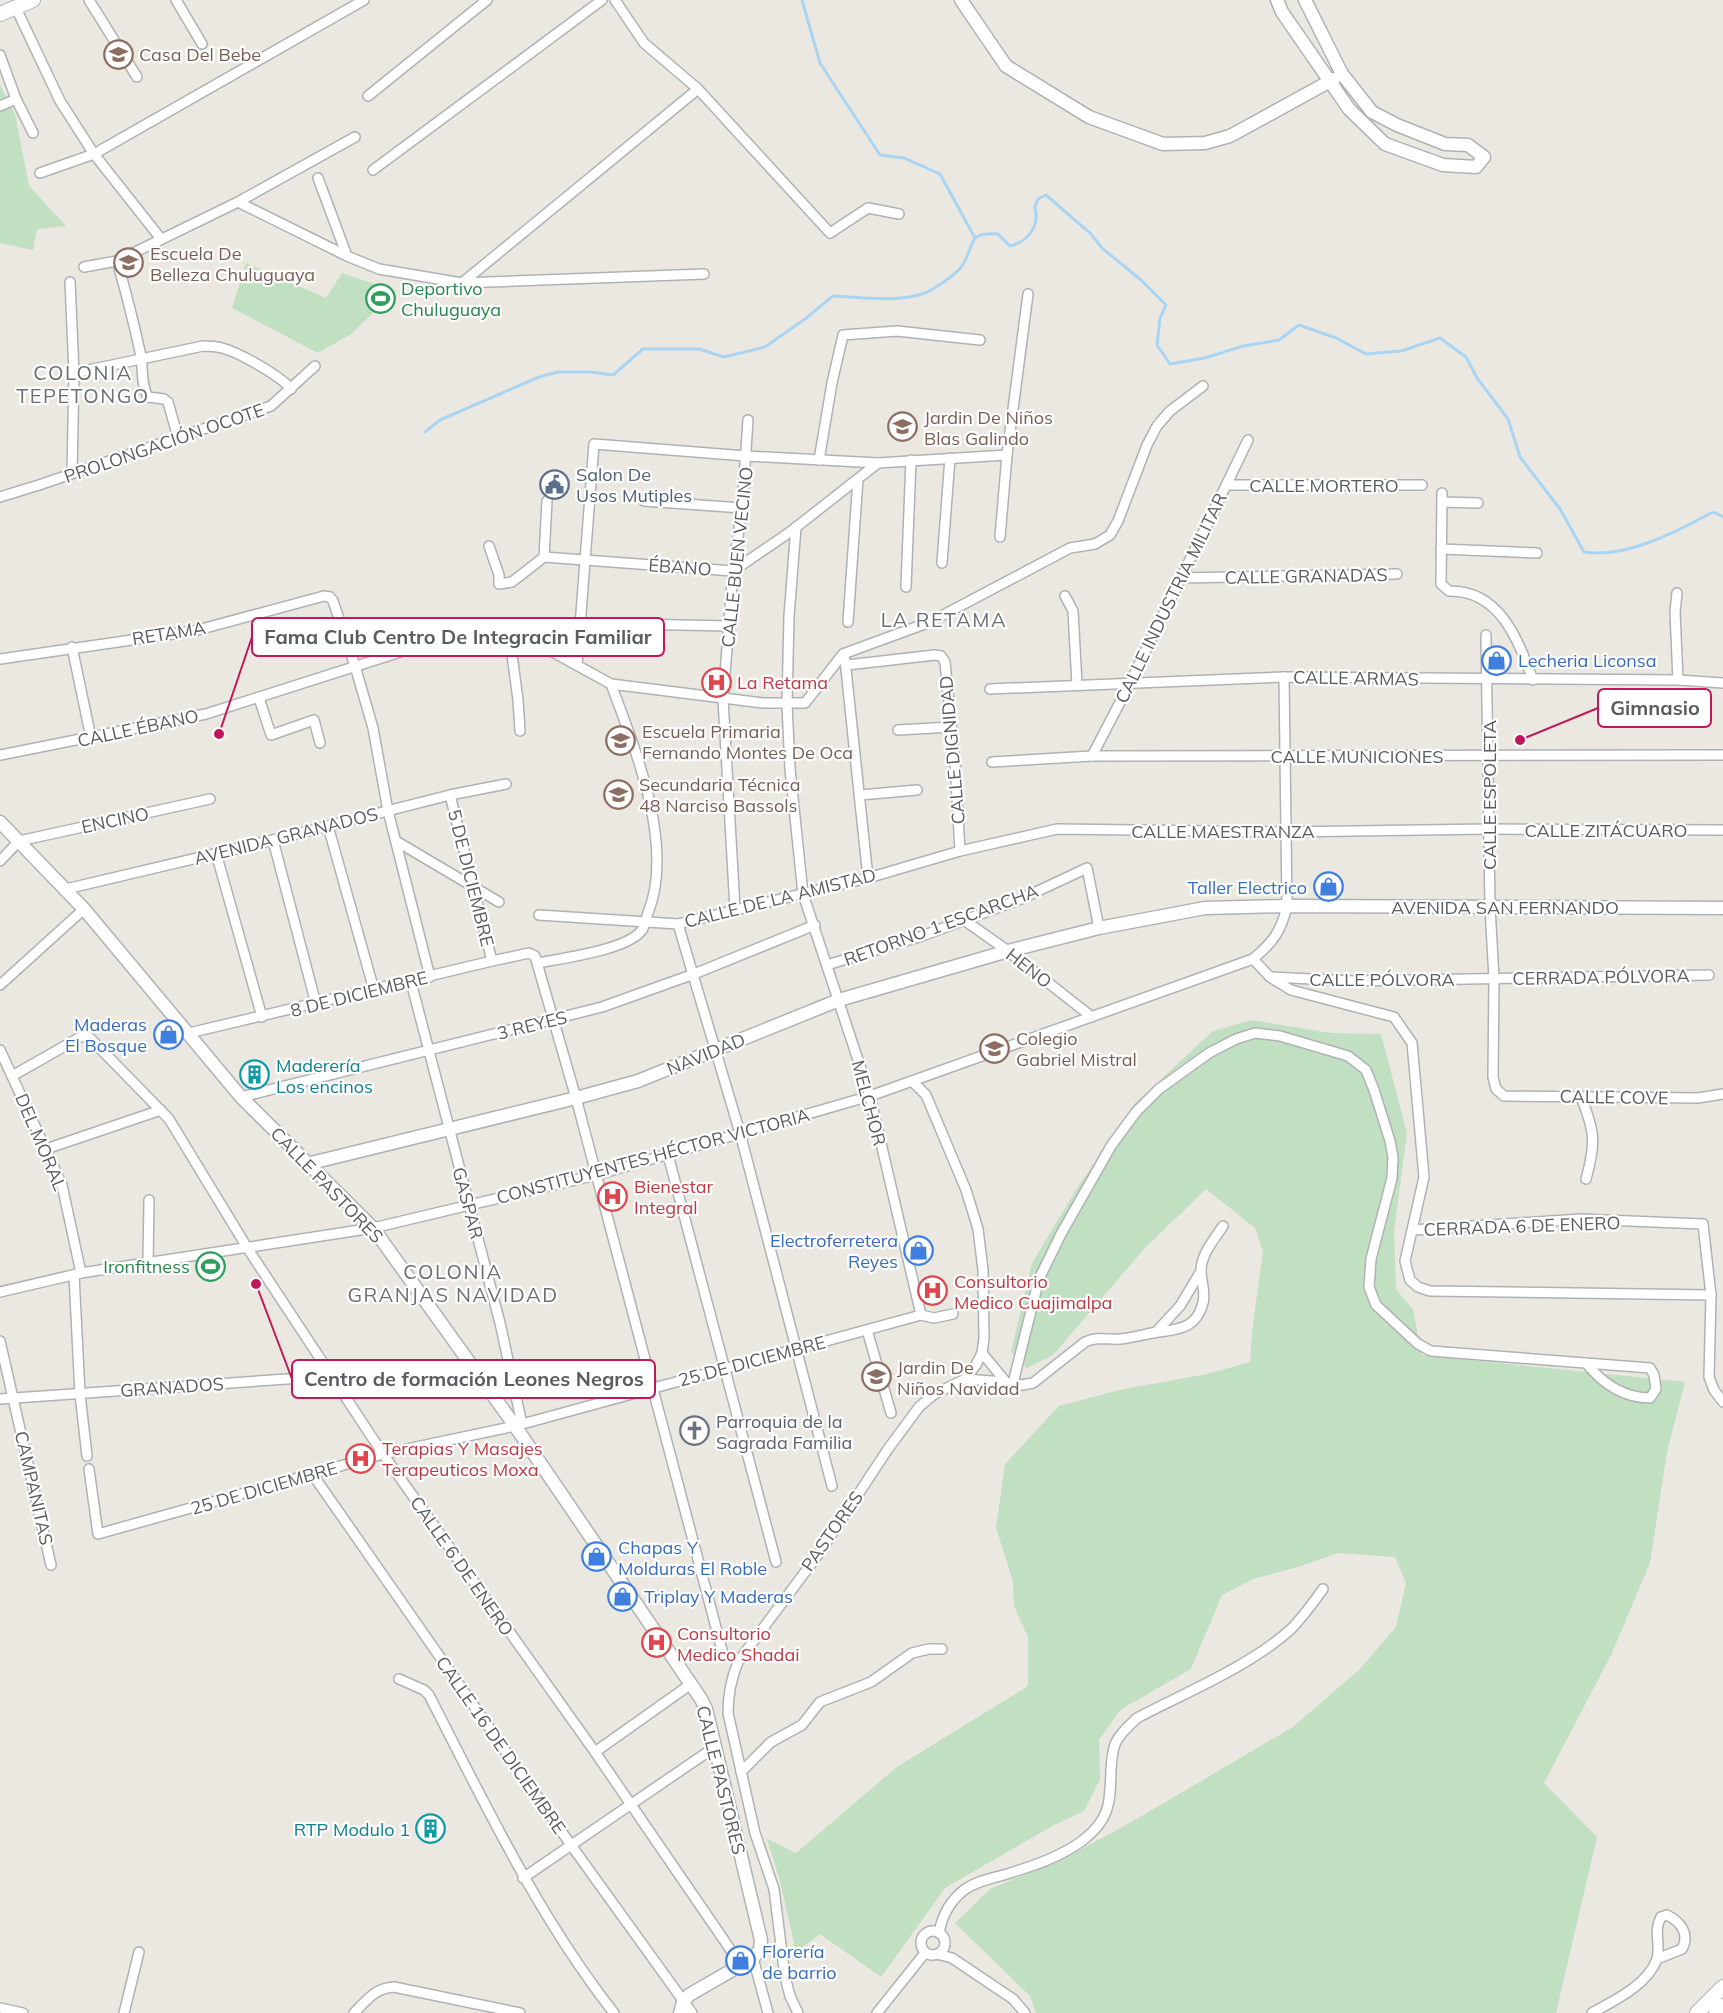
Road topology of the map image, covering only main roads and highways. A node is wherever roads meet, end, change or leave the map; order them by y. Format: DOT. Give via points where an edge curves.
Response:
graph roads {
  1 [pos="33,0"];
  2 [pos="0,14"];
  3 [pos="1723,1987"];
  4 [pos="1723,2006"];
  5 [pos="1697,2013"];
  6 [pos="1716,2013"];
  1 -- 2 [label="main road"];
  3 -- 5 [label="main road"];
  4 -- 6 [label="main road"];
}
